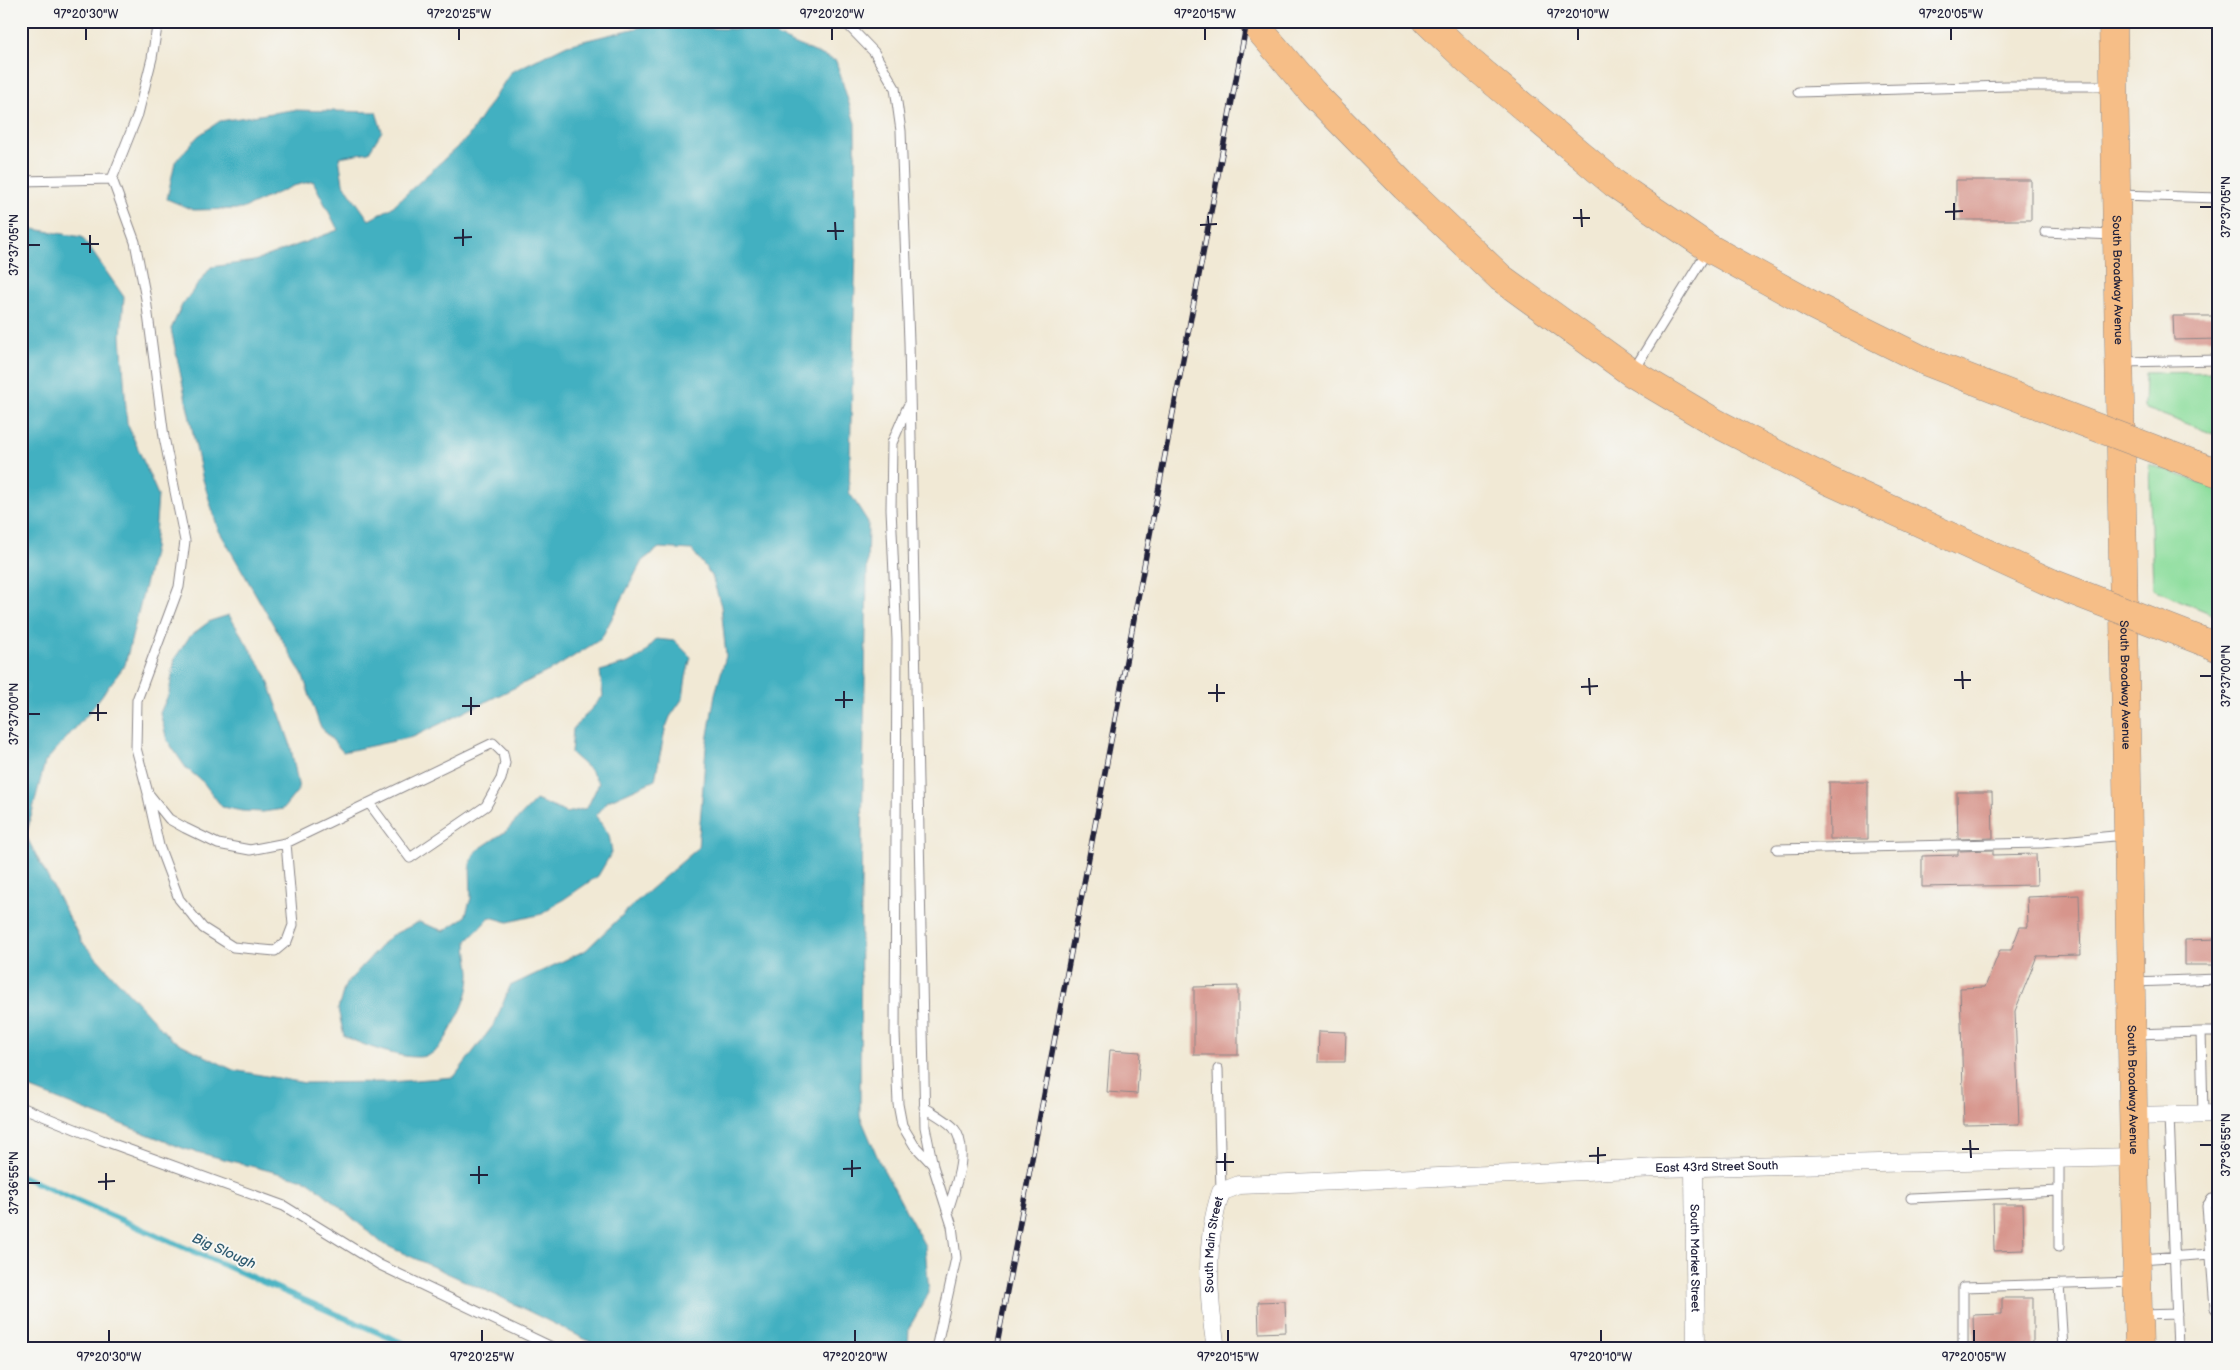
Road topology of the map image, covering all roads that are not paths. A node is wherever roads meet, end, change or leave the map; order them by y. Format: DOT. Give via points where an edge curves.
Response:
graph roads {
  1 [pos="158,21"];
  2 [pos="844,21"];
  3 [pos="1252,21"];
  4 [pos="1427,21"];
  5 [pos="2113,21"];
  6 [pos="2114,86"];
  7 [pos="1798,92"];
  8 [pos="112,179"];
  9 [pos="21,181"];
  10 [pos="2116,195"];
  11 [pos="2219,198"];
  12 [pos="2045,232"];
  13 [pos="2117,235"];
  14 [pos="1710,248"];
  15 [pos="2219,360"];
  16 [pos="2119,362"];
  17 [pos="1632,373"];
  18 [pos="910,401"];
  19 [pos="2211,469"];
  20 [pos="2211,645"];
  21 [pos="148,793"];
  22 [pos="369,803"];
  23 [pos="2128,835"];
  24 [pos="286,843"];
  25 [pos="1777,849"];
  26 [pos="2219,979"];
  27 [pos="2131,982"];
  28 [pos="2201,1032"];
  29 [pos="2219,1032"];
  30 [pos="2132,1035"];
  31 [pos="1218,1069"];
  32 [pos="21,1107"];
  33 [pos="924,1107"];
  34 [pos="2211,1114"];
  35 [pos="2169,1115"];
  36 [pos="2133,1116"];
  37 [pos="2134,1157"];
  38 [pos="2059,1159"];
  39 [pos="933,1166"];
  40 [pos="1694,1168"];
  41 [pos="1300,1182"];
  42 [pos="2059,1191"];
  43 [pos="1220,1192"];
  44 [pos="1911,1198"];
  45 [pos="2219,1199"];
  46 [pos="948,1210"];
  47 [pos="2059,1248"];
  48 [pos="2212,1254"];
  49 [pos="2174,1257"];
  50 [pos="2137,1271"];
  51 [pos="2060,1284"];
  52 [pos="2219,1312"];
  53 [pos="2176,1314"];
  54 [pos="2138,1315"];
  55 [pos="556,1349"];
  56 [pos="936,1349"];
  57 [pos="1216,1349"];
  58 [pos="1696,1349"];
  59 [pos="1963,1349"];
  60 [pos="2063,1349"];
  61 [pos="2140,1349"];
  62 [pos="2178,1349"];
  1 -- 8 [label="lane" via="138,114"];
  2 -- 18 [label="lane" via="874,52 895,88 901,131"];
  3 -- 17 [label="main road" via="1313,93 1500,278"];
  4 -- 14 [label="main road" via="1468,61 1615,184"];
  5 -- 6 [label="main road, South Broadway Avenue"];
  6 -- 7 [label="lane"];
  6 -- 10 [label="main road, South Broadway Avenue"];
  8 -- 9 [label="lane"];
  8 -- 21 [label="lane" via="135,242 146,298 164,437 185,541 179,587 137,700 136,748"];
  10 -- 11 [label="lane"];
  10 -- 13 [label="main road, South Broadway Avenue"];
  12 -- 13 [label="lane"];
  13 -- 16 [label="main road, South Broadway Avenue"];
  14 -- 17 [label="lane"];
  14 -- 19 [label="main road, bridge" via="1814,306 1927,362"];
  15 -- 16 [label="lane"];
  16 -- 23 [label="main road, South Broadway Avenue"];
  17 -- 20 [label="main road, bridge" via="1716,423 1829,481 2052,583"];
  18 -- 33 [label="lane"];
  18 -- 39 [label="lane" via="892,444 891,509 897,640 895,1033 902,1125"];
  21 -- 24 [label="lane" via="169,819 218,844 250,850"];
  21 -- 24 [label="lane" via="160,846 179,899 203,928 233,947 275,951 286,941 293,924"];
  22 -- 22 [label="lane" via="493,743 503,753 505,763 501,779 486,806 410,858"];
  22 -- 24 [label="lane"];
  23 -- 25 [label="lane" via="2042,843"];
  23 -- 27 [label="main road, South Broadway Avenue"];
  26 -- 27 [label="lane"];
  27 -- 30 [label="main road, South Broadway Avenue"];
  28 -- 29 [label="lane"];
  28 -- 30 [label="lane"];
  28 -- 34 [label="lane"];
  30 -- 36 [label="main road, South Broadway Avenue"];
  31 -- 43 [label="lane"];
  32 -- 55 [label="lane" via="284,1206 380,1265"];
  33 -- 39 [label="lane"];
  33 -- 46 [label="lane" via="953,1128 960,1140 956,1186"];
  34 -- 35 [label="street"];
  35 -- 36 [label="street"];
  35 -- 49 [label="lane"];
  36 -- 37 [label="main road, South Broadway Avenue"];
  37 -- 38 [label="street, East 43rd Street South"];
  37 -- 50 [label="main road, South Broadway Avenue"];
  38 -- 40 [label="street, East 43rd Street South"];
  38 -- 42 [label="lane"];
  39 -- 46 [label="lane"];
  40 -- 41 [label="street, East 43rd Street South"];
  40 -- 58 [label="street, South Market Street"];
  41 -- 43 [label="street, South Main Street" via="1239,1184"];
  42 -- 44 [label="lane"];
  42 -- 47 [label="lane"];
  43 -- 57 [label="street, South Main Street" via="1210,1254 1210,1312"];
  45 -- 48 [label="lane" via="2212,1199 2207,1206"];
  46 -- 56 [label="lane" via="956,1258"];
  48 -- 49 [label="lane"];
  48 -- 52 [label="lane" via="2215,1308"];
  49 -- 50 [label="lane"];
  49 -- 53 [label="lane"];
  50 -- 51 [label="lane"];
  50 -- 54 [label="main road, South Broadway Avenue"];
  51 -- 59 [label="lane" via="1963,1287"];
  51 -- 60 [label="lane"];
  53 -- 54 [label="lane"];
  53 -- 62 [label="lane"];
  54 -- 61 [label="main road, South Broadway Avenue"];
}
